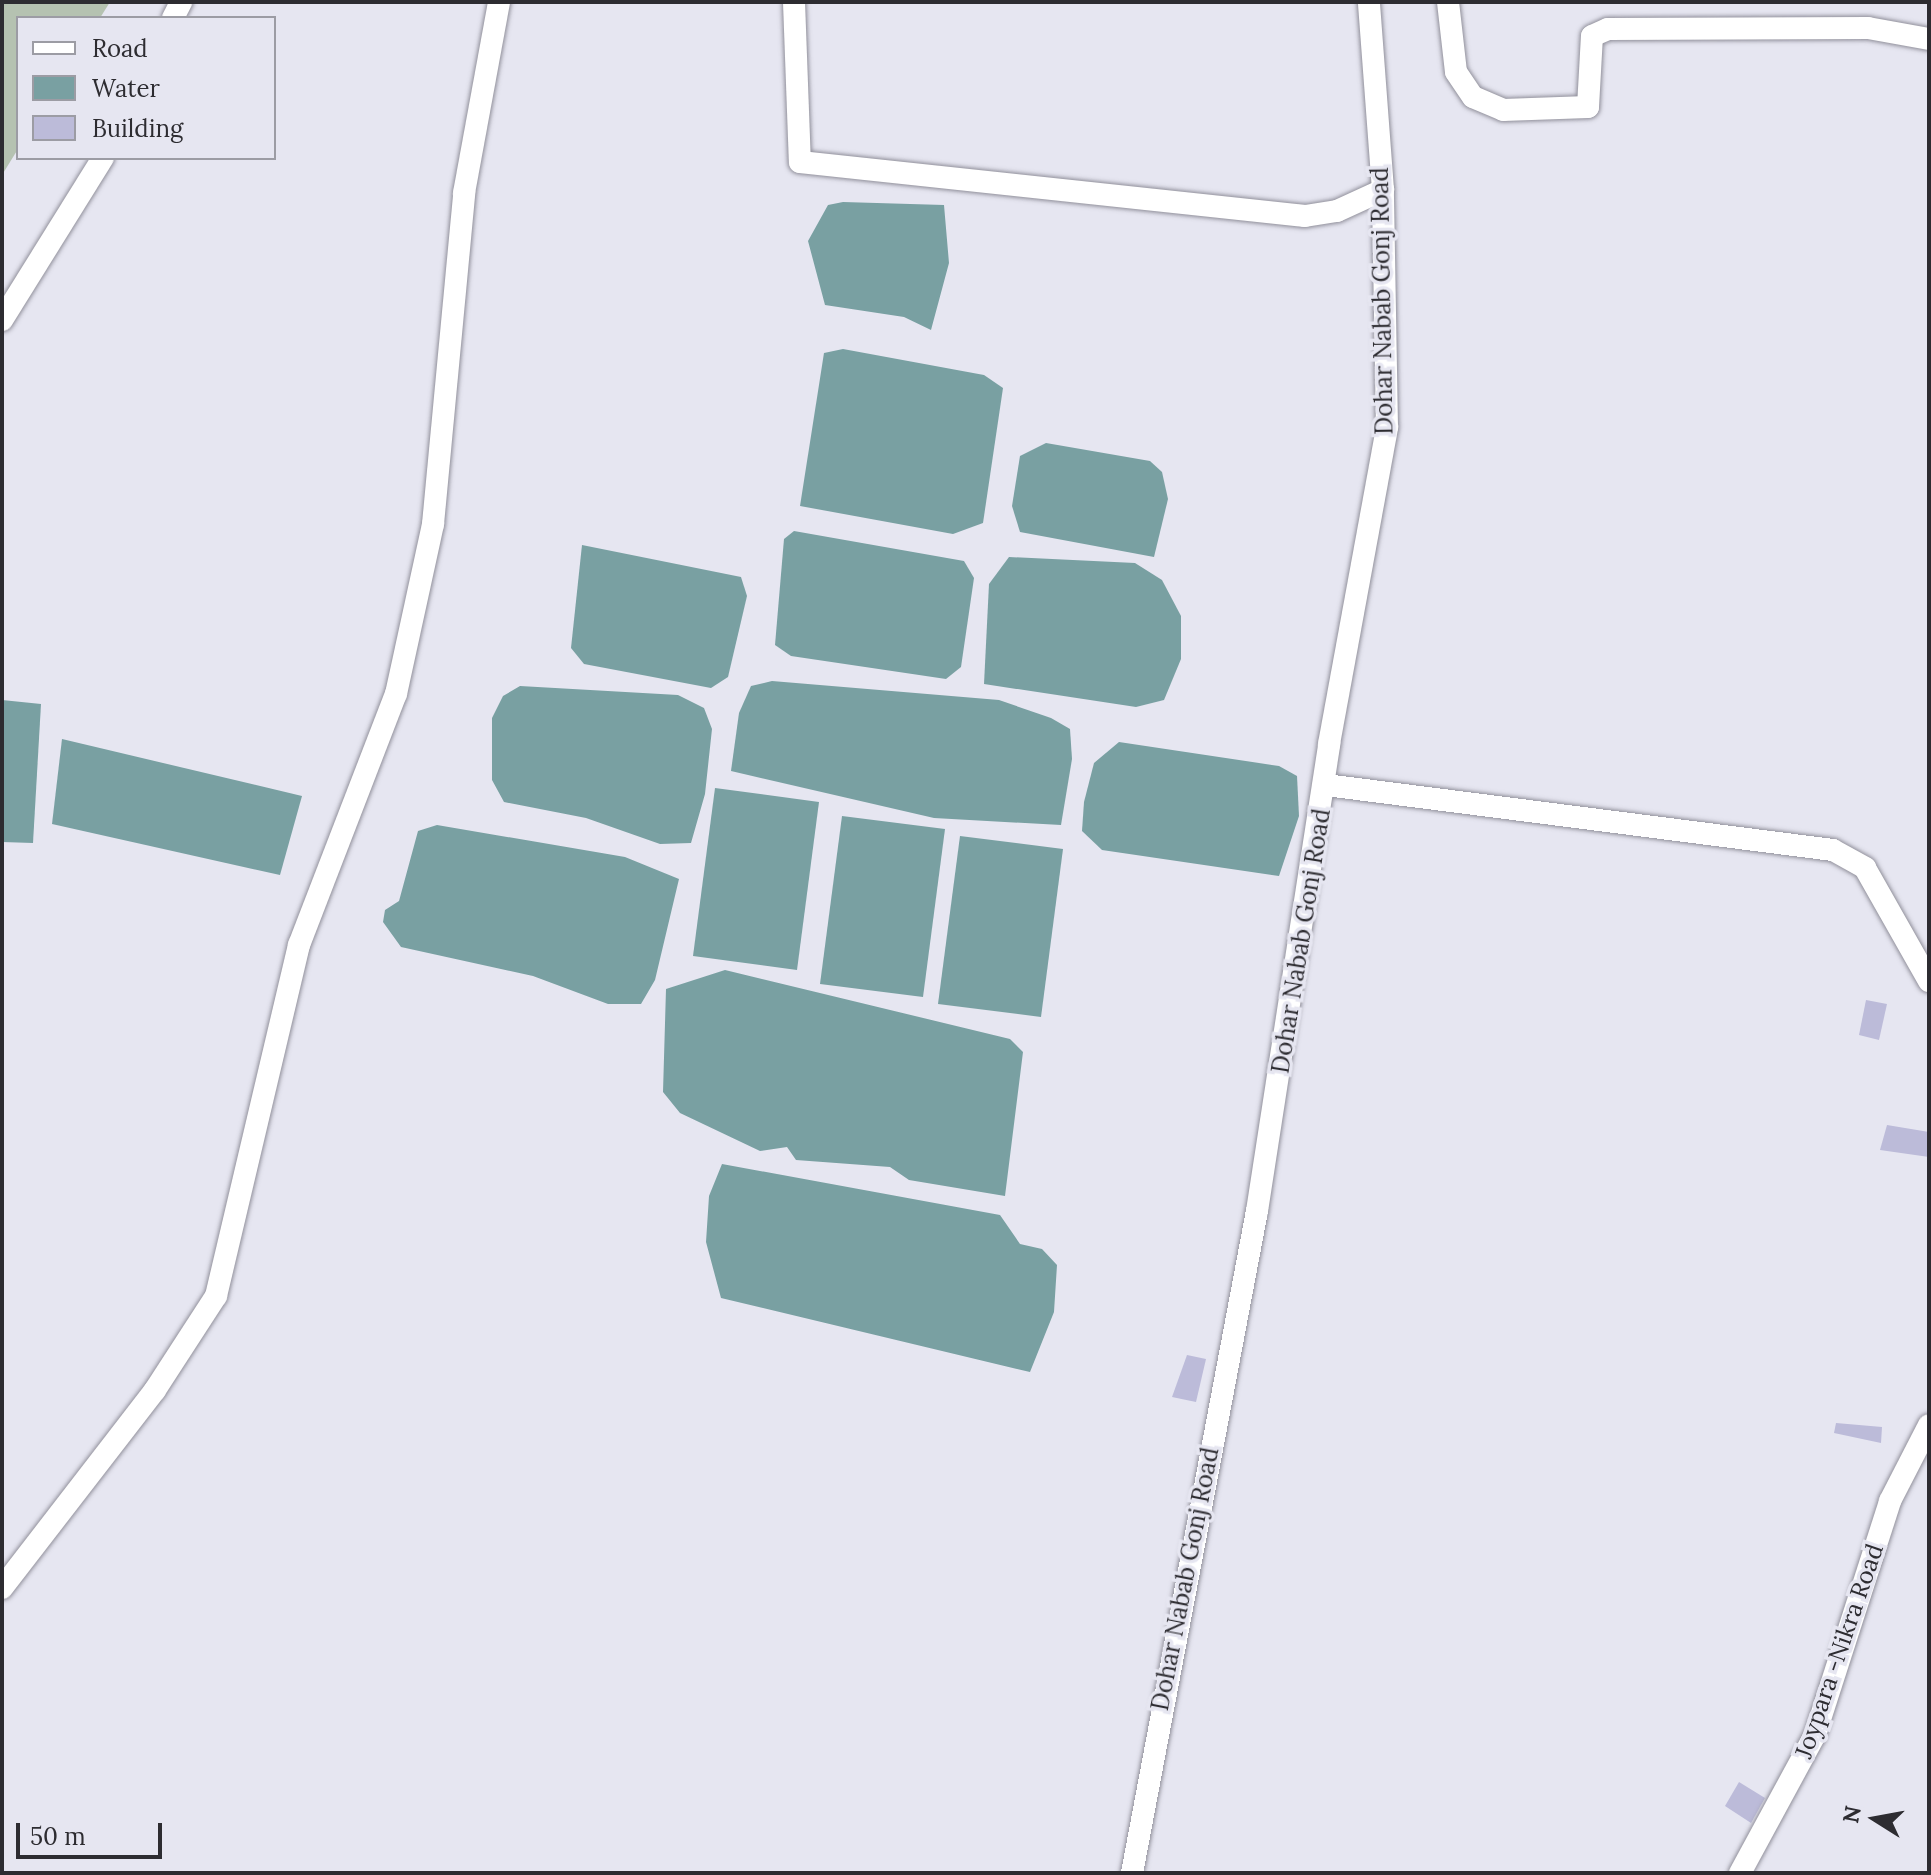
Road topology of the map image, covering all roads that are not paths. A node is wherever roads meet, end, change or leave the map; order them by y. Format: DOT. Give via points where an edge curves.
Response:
graph roads {
  1 [pos="499,2"];
  2 [pos="794,2"];
  3 [pos="1369,2"];
  4 [pos="1448,2"];
  5 [pos="1929,39"];
  6 [pos="102,160"];
  7 [pos="1383,190"];
  8 [pos="2,320"];
  9 [pos="1326,785"];
  10 [pos="1929,981"];
  11 [pos="1929,1425"];
  12 [pos="2,1588"];
  13 [pos="1132,1873"];
  14 [pos="1740,1873"];
  1 -- 12 [label="street" via="464,193 433,524 400,679 299,945 216,1296 155,1390"];
  2 -- 7 [label="street" via="800,162 1305,216 1337,211"];
  3 -- 7 [label="street, Dohar Nabab Gonj Road"];
  4 -- 5 [label="street" via="1456,72 1473,97 1503,110 1588,107 1592,36 1608,29 1868,28"];
  6 -- 8 [label="street"];
  7 -- 9 [label="street, Dohar Nabab Gonj Road" via="1387,427"];
  9 -- 10 [label="street" via="1833,850 1865,868"];
  9 -- 13 [label="street, Dohar Nabab Gonj Road" via="1257,1211"];
  11 -- 14 [label="street, Joypara -Nikra Road" via="1890,1501 1815,1735"];
}
